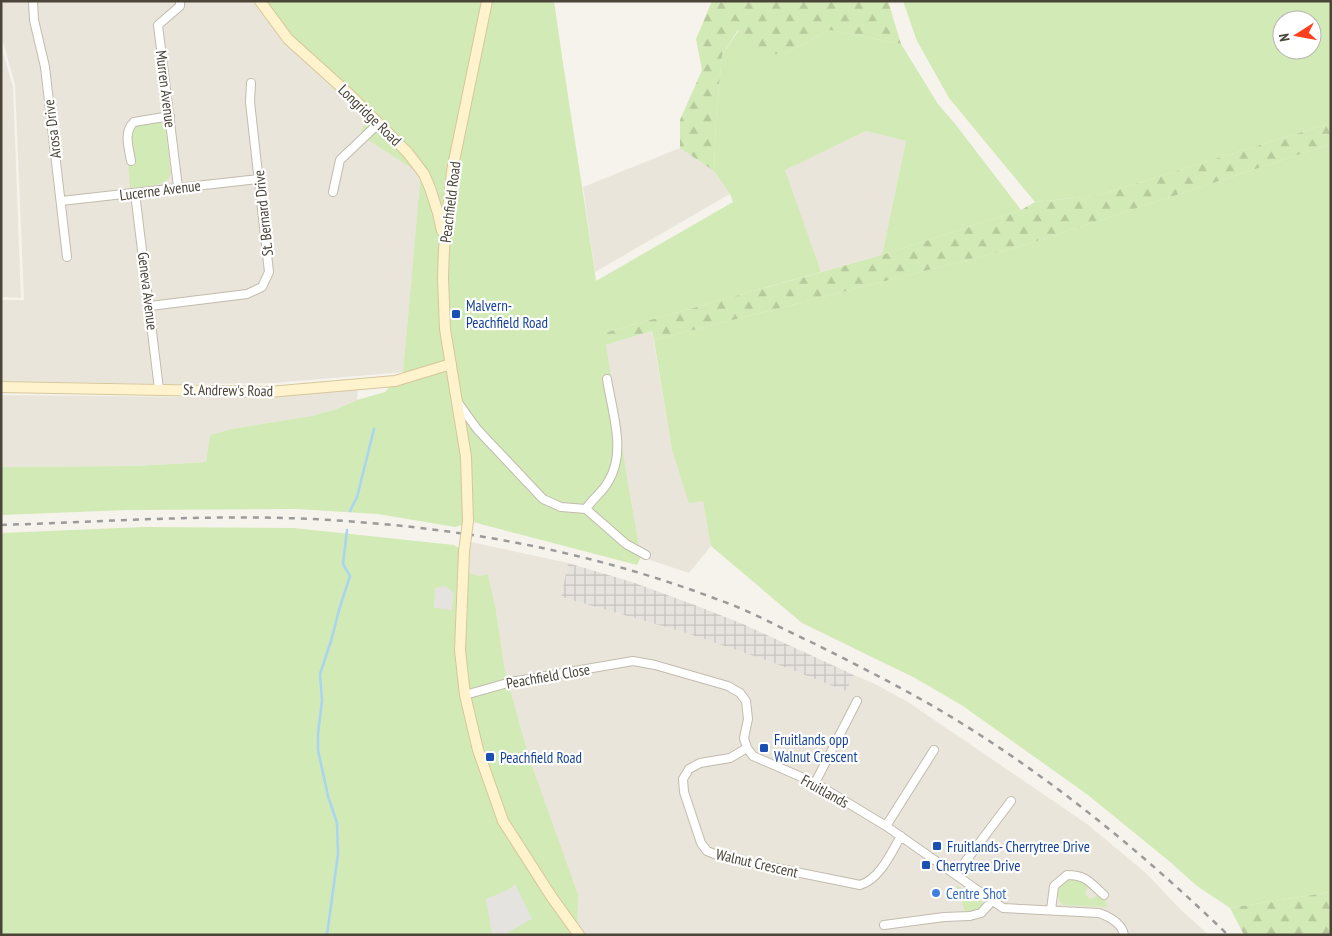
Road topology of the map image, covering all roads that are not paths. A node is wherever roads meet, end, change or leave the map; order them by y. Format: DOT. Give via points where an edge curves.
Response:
graph roads {
  1 [pos="33,1"];
  2 [pos="180,1"];
  3 [pos="260,1"];
  4 [pos="487,1"];
  5 [pos="251,83"];
  6 [pos="170,116"];
  7 [pos="379,123"];
  8 [pos="131,161"];
  9 [pos="259,178"];
  10 [pos="178,187"];
  11 [pos="332,192"];
  12 [pos="135,193"];
  13 [pos="61,201"];
  14 [pos="444,249"];
  15 [pos="67,257"];
  16 [pos="150,306"];
  17 [pos="451,364"];
  18 [pos="606,379"];
  19 [pos="1,387"];
  20 [pos="160,390"];
  21 [pos="459,404"];
  22 [pos="586,509"];
  23 [pos="646,555"];
  24 [pos="465,695"];
  25 [pos="857,702"];
  26 [pos="747,748"];
  27 [pos="934,750"];
  28 [pos="814,783"];
  29 [pos="1011,801"];
  30 [pos="886,826"];
  31 [pos="901,836"];
  32 [pos="956,874"];
  33 [pos="1104,895"];
  34 [pos="992,901"];
  35 [pos="1051,910"];
  36 [pos="884,925"];
  37 [pos="579,935"];
  38 [pos="1124,935"];
  1 -- 13 [label="street, Arosa Drive" via="45,67"];
  2 -- 6 [label="street, Murren Avenue" via="180,6 158,26"];
  3 -- 7 [label="street, Longridge Road" via="288,39"];
  4 -- 14 [label="street, Peachfield Road" via="452,171"];
  5 -- 9 [label="street, St. Bernard Drive" via="250,102"];
  6 -- 8 [label="street" via="134,122 130,126"];
  6 -- 10 [label="street, Murren Avenue"];
  7 -- 11 [label="street" via="340,160"];
  7 -- 14 [label="street, Longridge Road" via="424,174 438,213"];
  9 -- 10 [label="street, Lucerne Avenue"];
  9 -- 16 [label="street, St. Bernard Drive" via="269,272 262,287 247,294"];
  10 -- 12 [label="street, Lucerne Avenue"];
  12 -- 13 [label="street, Lucerne Avenue"];
  12 -- 16 [label="street, Geneva Avenue"];
  13 -- 15 [label="street, Arosa Drive"];
  14 -- 17 [label="street, Peachfield Road" via="445,328"];
  16 -- 20 [label="street, Geneva Avenue"];
  17 -- 20 [label="street, St. Andrew's Road" via="406,379 385,382 270,392"];
  17 -- 21 [label="street, Peachfield Road"];
  18 -- 22 [label="street" via="618,448 617,463 609,481"];
  19 -- 20 [label="street, St. Andrew's Road"];
  21 -- 22 [label="street, Peachfield Road" via="477,429 543,499 561,506"];
  21 -- 24 [label="street, Peachfield Road, bridge" via="466,457 468,521 460,650"];
  22 -- 23 [label="street" via="626,544"];
  24 -- 26 [label="street, Peachfield Close" via="511,682 633,661 655,664 740,692 746,701 748,719 744,738"];
  24 -- 37 [label="street, Peachfield Road" via="478,750 504,821"];
  25 -- 28 [label="street"];
  26 -- 28 [label="street, Fruitlands" via="753,756"];
  26 -- 31 [label="street, Walnut Crescent" via="730,758 700,763 689,769 683,779 684,792 707,852 860,885 872,879"];
  27 -- 30 [label="street"];
  28 -- 30 [label="street, Fruitlands"];
  29 -- 32 [label="street"];
  30 -- 31 [label="street, Fruitlands"];
  31 -- 32 [label="street, Fruitlands"];
  32 -- 34 [label="street, Fruitlands"];
  33 -- 35 [label="street" via="1093,891 1079,875 1067,875 1054,886"];
  34 -- 35 [label="street, Fruitlands" via="1003,908"];
  34 -- 36 [label="street" via="981,913 970,916 944,916"];
  35 -- 38 [label="street, Fruitlands" via="1110,916 1123,928"];
}
